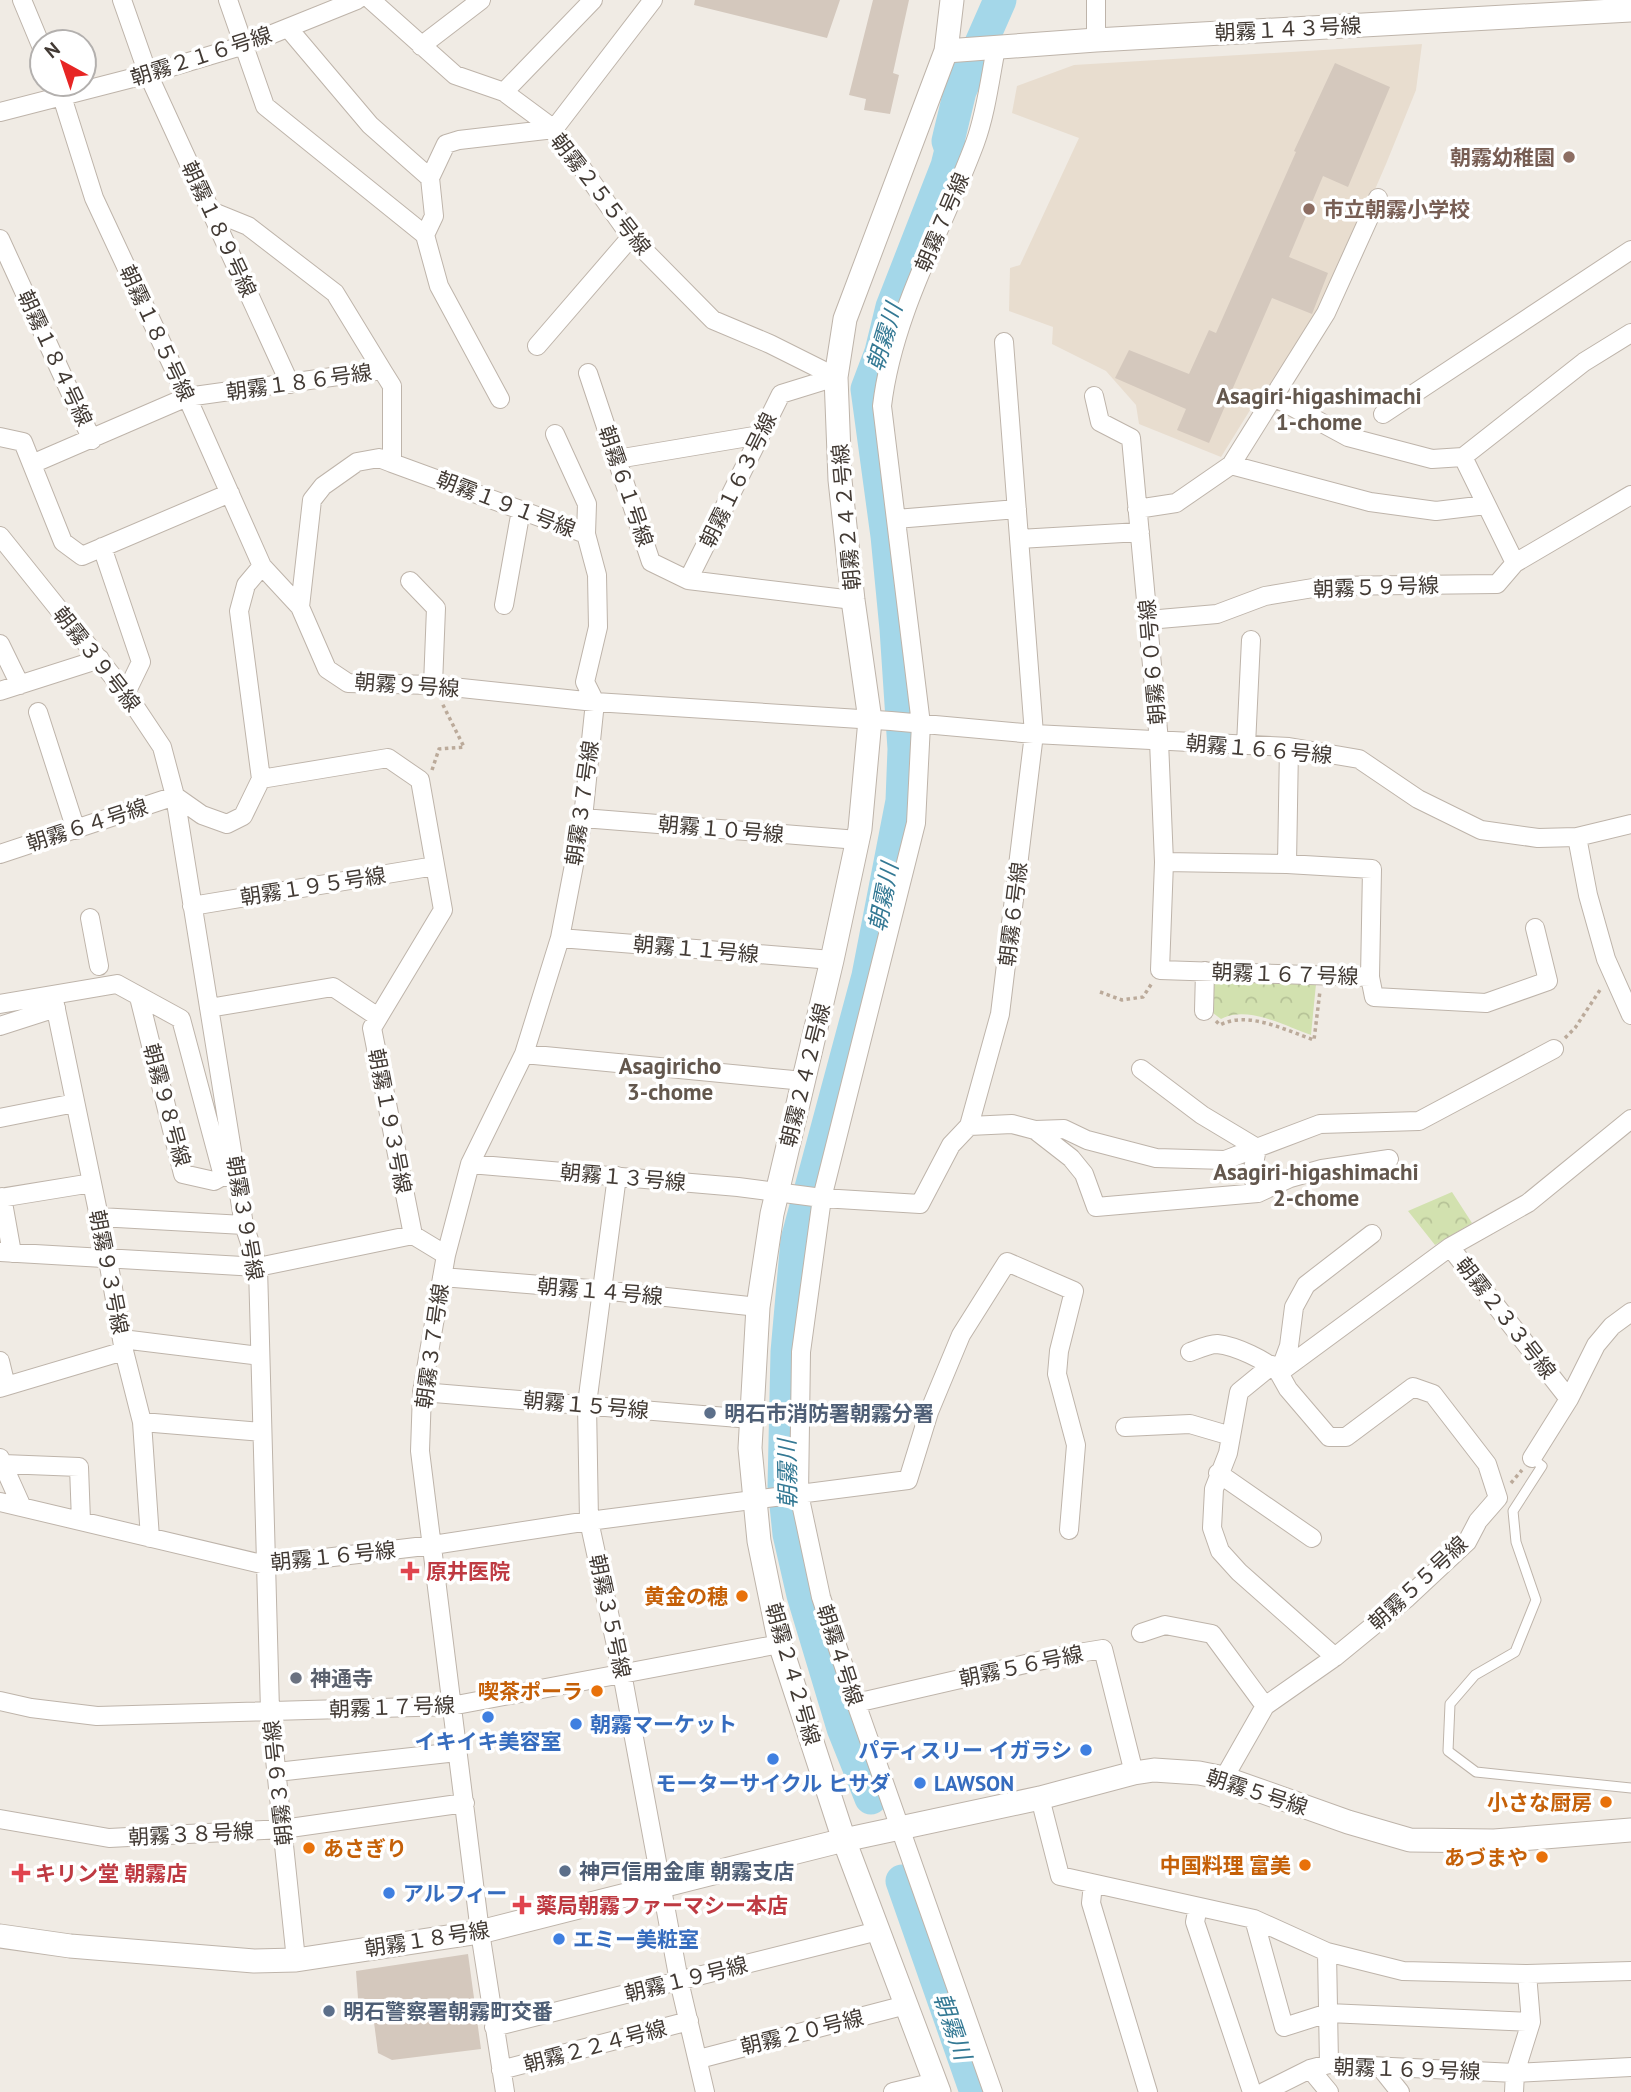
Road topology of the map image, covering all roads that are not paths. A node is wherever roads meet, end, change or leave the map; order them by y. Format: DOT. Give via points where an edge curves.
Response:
graph roads {
  1 [pos="22,0"];
  2 [pos="122,0"];
  3 [pos="228,0"];
  4 [pos="357,0"];
  5 [pos="371,0"];
  6 [pos="481,0"];
  7 [pos="593,0"];
  8 [pos="653,0"];
  9 [pos="952,0"];
  10 [pos="1096,0"];
  11 [pos="1631,9"];
  12 [pos="34,28"];
  13 [pos="289,28"];
  14 [pos="1096,40"];
  15 [pos="245,45"];
  16 [pos="421,47"];
  17 [pos="993,48"];
  18 [pos="946,51"];
  19 [pos="148,74"];
  20 [pos="98,83"];
  21 [pos="504,92"];
  22 [pos="38,98"];
  23 [pos="63,98"];
  24 [pos="0,112"];
  25 [pos="554,129"];
  26 [pos="430,178"];
  27 [pos="1378,198"];
  28 [pos="211,211"];
  29 [pos="425,235"];
  30 [pos="631,237"];
  31 [pos="0,239"];
  32 [pos="1631,250"];
  33 [pos="1631,333"];
  34 [pos="1004,342"];
  35 [pos="537,346"];
  36 [pos="382,370"];
  37 [pos="588,373"];
  38 [pos="835,377"];
  39 [pos="290,384"];
  40 [pos="1094,396"];
  41 [pos="187,397"];
  42 [pos="1274,397"];
  43 [pos="500,399"];
  44 [pos="1382,414"];
  45 [pos="555,434"];
  46 [pos="760,435"];
  47 [pos="0,437"];
  48 [pos="92,440"];
  49 [pos="1464,457"];
  50 [pos="617,459"];
  51 [pos="393,463"];
  52 [pos="32,464"];
  53 [pos="1231,465"];
  54 [pos="230,494"];
  55 [pos="1631,495"];
  56 [pos="1486,505"];
  57 [pos="1017,509"];
  58 [pos="1137,509"];
  59 [pos="521,510"];
  60 [pos="896,519"];
  61 [pos="1139,532"];
  62 [pos="586,534"];
  63 [pos="0,536"];
  64 [pos="1019,539"];
  65 [pos="102,547"];
  66 [pos="1515,563"];
  67 [pos="262,566"];
  68 [pos="688,580"];
  69 [pos="410,581"];
  70 [pos="853,600"];
  71 [pos="504,605"];
  72 [pos="300,607"];
  73 [pos="1148,620"];
  74 [pos="1251,640"];
  75 [pos="0,644"];
  76 [pos="100,659"];
  77 [pos="20,685"];
  78 [pos="433,685"];
  79 [pos="0,691"];
  80 [pos="126,693"];
  81 [pos="595,702"];
  82 [pos="38,712"];
  83 [pos="880,721"];
  84 [pos="917,724"];
  85 [pos="1034,734"];
  86 [pos="1159,741"];
  87 [pos="1246,744"];
  88 [pos="1289,747"];
  89 [pos="261,779"];
  90 [pos="175,796"];
  91 [pos="583,818"];
  92 [pos="1631,824"];
  93 [pos="76,830"];
  94 [pos="1577,837"];
  95 [pos="858,840"];
  96 [pos="0,854"];
  97 [pos="1164,862"];
  98 [pos="1287,864"];
  99 [pos="435,866"];
  100 [pos="192,906"];
  101 [pos="90,918"];
  102 [pos="1535,928"];
  103 [pos="560,938"];
  104 [pos="832,960"];
  105 [pos="99,966"];
  106 [pos="1205,971"];
  107 [pos="1370,977"];
  108 [pos="139,997"];
  109 [pos="54,1001"];
  110 [pos="0,1004"];
  111 [pos="209,1008"];
  112 [pos="1203,1011"];
  113 [pos="1631,1015"];
  114 [pos="378,1017"];
  115 [pos="0,1026"];
  116 [pos="1554,1049"];
  117 [pos="524,1054"];
  118 [pos="1141,1069"];
  119 [pos="804,1081"];
  120 [pos="75,1103"];
  121 [pos="0,1118"];
  122 [pos="1631,1119"];
  123 [pos="969,1126"];
  124 [pos="1035,1130"];
  125 [pos="1257,1148"];
  126 [pos="1389,1159"];
  127 [pos="470,1164"];
  128 [pos="617,1176"];
  129 [pos="231,1178"];
  130 [pos="92,1183"];
  131 [pos="785,1193"];
  132 [pos="1258,1193"];
  133 [pos="1,1198"];
  134 [pos="819,1198"];
  135 [pos="99,1217"];
  136 [pos="244,1224"];
  137 [pos="1372,1234"];
  138 [pos="413,1235"];
  139 [pos="1450,1247"];
  140 [pos="6,1253"];
  141 [pos="446,1255"];
  142 [pos="108,1259"];
  143 [pos="258,1267"];
  144 [pos="442,1278"];
  145 [pos="602,1290"];
  146 [pos="758,1307"];
  147 [pos="1631,1312"];
  148 [pos="123,1345"];
  149 [pos="1190,1352"];
  150 [pos="260,1356"];
  151 [pos="0,1361"];
  152 [pos="1276,1369"];
  153 [pos="3,1387"];
  154 [pos="422,1392"];
  155 [pos="1569,1399"];
  156 [pos="587,1404"];
  157 [pos="751,1419"];
  158 [pos="142,1422"];
  159 [pos="1125,1427"];
  160 [pos="261,1432"];
  161 [pos="1231,1436"];
  162 [pos="1532,1458"];
  163 [pos="1,1461"];
  164 [pos="1218,1473"];
  165 [pos="796,1494"];
  166 [pos="764,1498"];
  167 [pos="0,1502"];
  168 [pos="22,1507"];
  169 [pos="81,1521"];
  170 [pos="589,1521"];
  171 [pos="1069,1530"];
  172 [pos="150,1538"];
  173 [pos="1312,1538"];
  174 [pos="433,1545"];
  175 [pos="266,1565"];
  176 [pos="1141,1633"];
  177 [pos="780,1644"];
  178 [pos="1335,1657"];
  179 [pos="622,1673"];
  180 [pos="0,1701"];
  181 [pos="856,1703"];
  182 [pos="451,1706"];
  183 [pos="1265,1706"];
  184 [pos="270,1711"];
  185 [pos="457,1752"];
  186 [pos="277,1772"];
  187 [pos="1134,1773"];
  188 [pos="1224,1778"];
  189 [pos="1631,1788"];
  190 [pos="1040,1798"];
  191 [pos="465,1803"];
  192 [pos="0,1819"];
  193 [pos="900,1827"];
  194 [pos="283,1829"];
  195 [pos="1631,1830"];
  196 [pos="844,1840"];
  197 [pos="1093,1884"];
  198 [pos="661,1887"];
  199 [pos="1198,1907"];
  200 [pos="1254,1919"];
  201 [pos="878,1931"];
  202 [pos="480,1932"];
  203 [pos="0,1936"];
  204 [pos="1327,1952"];
  205 [pos="296,1960"];
  206 [pos="1631,1971"];
  207 [pos="1527,1974"];
  208 [pos="679,1981"];
  209 [pos="906,2005"];
  210 [pos="1328,2013"];
  211 [pos="689,2021"];
  212 [pos="1531,2022"];
  213 [pos="494,2027"];
  214 [pos="699,2059"];
  215 [pos="1329,2064"];
  216 [pos="1380,2067"];
  217 [pos="1631,2067"];
  218 [pos="1310,2068"];
  219 [pos="501,2070"];
  220 [pos="1515,2073"];
  221 [pos="937,2087"];
  222 [pos="1264,2091"];
  223 [pos="505,2092"];
  224 [pos="705,2092"];
  225 [pos="893,2092"];
  226 [pos="993,2092"];
  227 [pos="1149,2092"];
  228 [pos="1329,2092"];
  229 [pos="1400,2092"];
  230 [pos="1514,2092"];
  1 -- 12 [label="street"];
  2 -- 19 [label="street, 朝霧１８９号線"];
  3 -- 15 [label="street"];
  4 -- 13 [label="street, 朝霧２１６号線"];
  5 -- 16 [label="street"];
  6 -- 16 [label="street"];
  7 -- 21 [label="street"];
  8 -- 25 [label="street"];
  9 -- 18 [label="street, 朝霧２４２号線"];
  10 -- 14 [label="street"];
  11 -- 14 [label="street, 朝霧１４３号線"];
  13 -- 15 [label="street, 朝霧２１６号線"];
  13 -- 26 [label="street" via="370,125"];
  14 -- 17 [label="street, 朝霧１４３号線"];
  15 -- 19 [label="street, 朝霧２１６号線"];
  15 -- 29 [label="street" via="265,106"];
  16 -- 21 [label="street" via="455,75"];
  17 -- 18 [label="street, 朝霧１４３号線"];
  17 -- 60 [label="street, 朝霧７号線" via="976,140 914,290 885,380 882,406"];
  18 -- 38 [label="street, 朝霧２４２号線" via="845,319"];
  19 -- 20 [label="street, 朝霧２１６号線"];
  19 -- 28 [label="street, 朝霧１８９号線"];
  21 -- 25 [label="street"];
  22 -- 24 [label="street, 朝霧２１６号線"];
  23 -- 41 [label="street, 朝霧１８５号線" via="94,198"];
  25 -- 26 [label="street, 朝霧２５５号線" via="446,144"];
  25 -- 30 [label="street, 朝霧２５５号線"];
  26 -- 29 [label="street" via="434,216"];
  27 -- 42 [label="street" via="1326,313"];
  28 -- 36 [label="street, 朝霧１８６号線" via="248,226 335,293"];
  28 -- 39 [label="street, 朝霧１８９号線"];
  29 -- 43 [label="street" via="439,286"];
  30 -- 35 [label="street"];
  30 -- 38 [label="street, 朝霧２５５号線" via="713,320"];
  31 -- 48 [label="street, 朝霧１８４号線"];
  32 -- 44 [label="street"];
  33 -- 49 [label="street" via="1584,362"];
  34 -- 57 [label="street, 朝霧６号線"];
  36 -- 39 [label="street, 朝霧１８６号線"];
  36 -- 51 [label="street" via="392,386"];
  37 -- 50 [label="street, 朝霧６１号線"];
  38 -- 46 [label="street, 朝霧１６３号線" via="781,394"];
  38 -- 70 [label="street, 朝霧２４２号線"];
  39 -- 41 [label="street, 朝霧１８６号線"];
  40 -- 58 [label="street, 朝霧６０号線" via="1100,422 1131,439"];
  41 -- 48 [label="street, 朝霧１８６号線"];
  41 -- 54 [label="street, 朝霧１８５号線"];
  42 -- 49 [label="street" via="1348,437 1432,459"];
  42 -- 53 [label="street"];
  45 -- 62 [label="street" via="587,504"];
  46 -- 50 [label="street"];
  46 -- 68 [label="street, 朝霧１６３号線"];
  47 -- 52 [label="street" via="23,442"];
  48 -- 52 [label="street, 朝霧１８６号線"];
  49 -- 56 [label="street"];
  50 -- 68 [label="street, 朝霧６１号線" via="651,562"];
  51 -- 59 [label="street, 朝霧１９１号線"];
  51 -- 72 [label="street, 朝霧１９１号線" via="379,458 358,463 323,486 312,500"];
  52 -- 65 [label="street" via="63,542 82,556"];
  53 -- 56 [label="street" via="1370,502 1436,511"];
  53 -- 58 [label="street" via="1176,503"];
  54 -- 65 [label="street"];
  54 -- 67 [label="street, 朝霧１８５号線"];
  55 -- 66 [label="street, 朝霧５９号線"];
  56 -- 66 [label="street"];
  57 -- 60 [label="street"];
  57 -- 64 [label="street, 朝霧６号線"];
  58 -- 61 [label="street, 朝霧６０号線"];
  59 -- 62 [label="street, 朝霧１９１号線"];
  59 -- 71 [label="street"];
  60 -- 84 [label="street, 朝霧７号線"];
  61 -- 64 [label="street"];
  61 -- 73 [label="street, 朝霧６０号線"];
  62 -- 81 [label="street, 朝霧１９１号線" via="597,575 598,627 585,682"];
  63 -- 76 [label="street, 朝霧３９号線"];
  64 -- 85 [label="street, 朝霧６号線"];
  65 -- 80 [label="street" via="141,662"];
  66 -- 73 [label="street, 朝霧５９号線" via="1497,584 1325,586 1265,596 1217,614"];
  67 -- 72 [label="street, 朝霧９号線"];
  67 -- 89 [label="street" via="246,585 239,611"];
  68 -- 70 [label="street, 朝霧６１号線"];
  69 -- 78 [label="street" via="436,607"];
  70 -- 83 [label="street, 朝霧２４２号線"];
  72 -- 78 [label="street, 朝霧９号線" via="327,668 348,683"];
  73 -- 86 [label="street, 朝霧６０号線"];
  74 -- 87 [label="street"];
  75 -- 77 [label="street"];
  76 -- 77 [label="street"];
  76 -- 80 [label="street, 朝霧３９号線"];
  77 -- 79 [label="street"];
  78 -- 81 [label="street, 朝霧９号線"];
  80 -- 90 [label="street, 朝霧３９号線" via="162,747"];
  81 -- 83 [label="street, 朝霧９号線"];
  81 -- 91 [label="street, 朝霧３７号線"];
  82 -- 93 [label="street"];
  83 -- 84 [label="street, 朝霧６０号線"];
  83 -- 95 [label="street, 朝霧２４２号線"];
  84 -- 85 [label="street, 朝霧６０号線"];
  84 -- 134 [label="street, 朝霧４号線" via="916,823"];
  85 -- 86 [label="street, 朝霧６０号線"];
  85 -- 123 [label="street, 朝霧６号線" via="1000,1014"];
  86 -- 87 [label="street, 朝霧１６６号線"];
  86 -- 97 [label="street"];
  87 -- 88 [label="street, 朝霧１６６号線"];
  88 -- 94 [label="street, 朝霧１６６号線" via="1359,759 1418,799 1481,830 1538,838"];
  88 -- 98 [label="street"];
  89 -- 90 [label="street" via="243,816 227,824 202,815"];
  89 -- 99 [label="street, 朝霧１９３号線" via="388,758 420,780"];
  90 -- 93 [label="street, 朝霧６４号線"];
  90 -- 100 [label="street, 朝霧３９号線"];
  91 -- 95 [label="street, 朝霧１０号線"];
  91 -- 103 [label="street, 朝霧３７号線"];
  92 -- 94 [label="street, 朝霧１６６号線"];
  93 -- 96 [label="street, 朝霧６４号線"];
  94 -- 113 [label="street" via="1588,895"];
  95 -- 104 [label="street, 朝霧２４２号線"];
  97 -- 98 [label="street, 朝霧１６７号線"];
  97 -- 106 [label="street, 朝霧１６７号線" via="1160,970"];
  98 -- 107 [label="street, 朝霧１６７号線" via="1372,869"];
  99 -- 100 [label="street, 朝霧１９５号線"];
  99 -- 114 [label="street, 朝霧１９３号線" via="443,909"];
  100 -- 111 [label="street, 朝霧３９号線"];
  101 -- 105 [label="street"];
  102 -- 107 [label="street" via="1548,981 1486,1003 1374,997"];
  103 -- 104 [label="street, 朝霧１１号線"];
  103 -- 117 [label="street, 朝霧３７号線"];
  104 -- 119 [label="street, 朝霧２４２号線"];
  106 -- 107 [label="street, 朝霧１６７号線"];
  106 -- 112 [label="street"];
  108 -- 109 [label="street" via="117,984"];
  108 -- 129 [label="street" via="181,1019"];
  108 -- 129 [label="street, 朝霧９８号線" via="183,1174 214,1181"];
  109 -- 110 [label="street"];
  109 -- 115 [label="street"];
  109 -- 120 [label="street, 朝霧９３号線"];
  111 -- 114 [label="street" via="333,987"];
  111 -- 129 [label="street, 朝霧３９号線"];
  114 -- 138 [label="street, 朝霧１９３号線" via="372,1028"];
  116 -- 125 [label="street" via="1419,1121 1320,1124"];
  117 -- 119 [label="street"];
  117 -- 127 [label="street, 朝霧３７号線"];
  118 -- 125 [label="street" via="1202,1115"];
  119 -- 131 [label="street, 朝霧２４２号線"];
  120 -- 121 [label="street"];
  120 -- 130 [label="street, 朝霧９３号線"];
  122 -- 139 [label="street, 朝霧２３３号線" via="1528,1203"];
  123 -- 124 [label="street" via="1012,1124"];
  123 -- 134 [label="street, 朝霧６号線" via="951,1145 920,1204"];
  124 -- 125 [label="street" via="1064,1129 1087,1140 1156,1158 1225,1160"];
  124 -- 132 [label="street" via="1084,1174 1096,1207"];
  125 -- 132 [label="street" via="1252,1175"];
  126 -- 132 [label="street" via="1322,1169"];
  127 -- 128 [label="street, 朝霧１３号線"];
  127 -- 141 [label="street, 朝霧３７号線"];
  128 -- 131 [label="street, 朝霧１３号線"];
  128 -- 145 [label="street, 朝霧３５号線"];
  129 -- 136 [label="street, 朝霧３９号線"];
  130 -- 133 [label="street"];
  130 -- 135 [label="street, 朝霧９３号線"];
  131 -- 134 [label="street, 朝霧１３号線"];
  131 -- 146 [label="street, 朝霧２４２号線"];
  133 -- 140 [label="street"];
  134 -- 165 [label="street, 朝霧４号線" via="801,1352"];
  135 -- 136 [label="street"];
  135 -- 142 [label="street, 朝霧９３号線"];
  136 -- 143 [label="street, 朝霧３９号線"];
  137 -- 152 [label="street" via="1306,1285 1294,1307 1290,1346"];
  138 -- 141 [label="street"];
  138 -- 143 [label="street"];
  139 -- 152 [label="street"];
  139 -- 155 [label="street, 朝霧２３３号線"];
  140 -- 142 [label="street"];
  141 -- 144 [label="street, 朝霧３７号線"];
  142 -- 143 [label="street"];
  142 -- 148 [label="street, 朝霧９３号線"];
  143 -- 150 [label="street, 朝霧３９号線"];
  144 -- 145 [label="street, 朝霧１４号線"];
  144 -- 154 [label="street, 朝霧３７号線"];
  145 -- 146 [label="street, 朝霧１４号線"];
  145 -- 156 [label="street, 朝霧３５号線"];
  146 -- 157 [label="street, 朝霧２４２号線"];
  147 -- 155 [label="street" via="1596,1345"];
  148 -- 150 [label="street"];
  148 -- 153 [label="street"];
  148 -- 158 [label="street, 朝霧９３号線"];
  149 -- 152 [label="street" via="1216,1344 1252,1355"];
  150 -- 160 [label="street, 朝霧３９号線"];
  151 -- 153 [label="street"];
  152 -- 161 [label="street" via="1239,1392"];
  152 -- 178 [label="street, 朝霧５５号線" via="1329,1437 1346,1437 1413,1387 1433,1394 1488,1464 1498,1498 1467,1542"];
  154 -- 156 [label="street, 朝霧１５号線"];
  154 -- 174 [label="street, 朝霧３７号線" via="420,1451"];
  155 -- 162 [label="street"];
  156 -- 157 [label="street, 朝霧１５号線"];
  156 -- 170 [label="street, 朝霧３５号線"];
  157 -- 166 [label="street, 朝霧２４２号線"];
  158 -- 160 [label="street"];
  158 -- 172 [label="street, 朝霧９３号線"];
  159 -- 161 [label="street" via="1190,1424"];
  160 -- 175 [label="street, 朝霧３９号線"];
  161 -- 164 [label="street"];
  162 -- 189 [label="lane" via="1542,1466 1513,1511 1516,1542 1536,1600 1516,1652 1475,1675 1450,1704 1448,1751 1476,1772"];
  163 -- 168 [label="street"];
  163 -- 169 [label="street" via="79,1467"];
  164 -- 173 [label="street"];
  164 -- 178 [label="street" via="1212,1528 1220,1551"];
  165 -- 166 [label="street, 朝霧１６号線"];
  165 -- 171 [label="street, 朝霧１６号線" via="908,1480 929,1412 961,1335 1007,1262 1074,1291 1057,1374 1076,1445"];
  165 -- 181 [label="street, 朝霧４号線" via="821,1597"];
  166 -- 170 [label="street, 朝霧１６号線"];
  166 -- 177 [label="street, 朝霧２４２号線" via="759,1541"];
  167 -- 168 [label="street, 朝霧１６号線"];
  168 -- 169 [label="street, 朝霧１６号線"];
  169 -- 172 [label="street, 朝霧１６号線"];
  170 -- 174 [label="street, 朝霧１６号線"];
  170 -- 179 [label="street, 朝霧３５号線"];
  172 -- 175 [label="street, 朝霧１６号線"];
  174 -- 175 [label="street, 朝霧１６号線"];
  174 -- 182 [label="street, 朝霧３７号線"];
  175 -- 184 [label="street, 朝霧３９号線"];
  176 -- 183 [label="street" via="1165,1625 1213,1634"];
  177 -- 179 [label="street, 朝霧１７号線"];
  177 -- 196 [label="street, 朝霧２４２号線"];
  178 -- 183 [label="street, 朝霧５５号線"];
  179 -- 182 [label="street, 朝霧１７号線"];
  179 -- 198 [label="street, 朝霧３５号線"];
  180 -- 184 [label="street, 朝霧１７号線" via="97,1716"];
  181 -- 187 [label="street, 朝霧５６号線" via="1103,1649"];
  181 -- 193 [label="street, 朝霧４号線"];
  182 -- 184 [label="street, 朝霧１７号線"];
  182 -- 185 [label="street, 朝霧３７号線"];
  183 -- 188 [label="street, 朝霧５５号線"];
  184 -- 186 [label="street, 朝霧３９号線"];
  185 -- 186 [label="street"];
  185 -- 191 [label="street, 朝霧３７号線"];
  186 -- 194 [label="street, 朝霧３９号線"];
  187 -- 188 [label="street, 朝霧５号線" via="1154,1770"];
  187 -- 190 [label="street, 朝霧５号線"];
  188 -- 195 [label="street, 朝霧５号線" via="1410,1840 1494,1841"];
  190 -- 193 [label="street, 朝霧５号線"];
  190 -- 197 [label="street" via="1060,1876"];
  191 -- 194 [label="street, 朝霧３８号線"];
  191 -- 202 [label="street, 朝霧３７号線"];
  192 -- 194 [label="street, 朝霧３８号線" via="109,1838"];
  193 -- 196 [label="street, 朝霧５号線"];
  193 -- 226 [label="street, 朝霧４号線"];
  194 -- 205 [label="street, 朝霧３９号線"];
  196 -- 198 [label="street, 朝霧１８号線"];
  196 -- 201 [label="street, 朝霧２４２号線"];
  197 -- 199 [label="street"];
  197 -- 227 [label="street" via="1091,1903"];
  198 -- 202 [label="street, 朝霧１８号線"];
  198 -- 208 [label="street, 朝霧３５号線"];
  199 -- 200 [label="street"];
  199 -- 222 [label="street" via="1195,1922"];
  200 -- 204 [label="street"];
  200 -- 210 [label="street" via="1284,2027"];
  201 -- 208 [label="street, 朝霧１９号線"];
  201 -- 209 [label="street, 朝霧２４２号線"];
  202 -- 205 [label="street, 朝霧１８号線"];
  202 -- 213 [label="street, 朝霧３７号線"];
  203 -- 205 [label="street, 朝霧１８号線" via="254,1961"];
  204 -- 207 [label="street" via="1403,1971"];
  204 -- 210 [label="street"];
  206 -- 207 [label="street"];
  207 -- 212 [label="street"];
  208 -- 211 [label="street, 朝霧３５号線"];
  208 -- 213 [label="street, 朝霧１９号線"];
  209 -- 214 [label="street, 朝霧２０号線"];
  209 -- 221 [label="street, 朝霧２４２号線"];
  210 -- 212 [label="street"];
  210 -- 215 [label="street"];
  211 -- 214 [label="street, 朝霧３５号線"];
  211 -- 219 [label="street, 朝霧２２４号線"];
  212 -- 220 [label="street"];
  213 -- 219 [label="street, 朝霧３７号線"];
  214 -- 224 [label="street, 朝霧３５号線"];
  215 -- 216 [label="street, 朝霧１６９号線"];
  215 -- 218 [label="street, 朝霧１６９号線"];
  216 -- 220 [label="street, 朝霧１６９号線"];
  216 -- 229 [label="street"];
  217 -- 220 [label="street, 朝霧１６９号線"];
  218 -- 222 [label="street, 朝霧１６９号線"];
  218 -- 228 [label="street"];
  219 -- 223 [label="street, 朝霧３７号線"];
  220 -- 230 [label="street"];
  221 -- 225 [label="street"];
}
